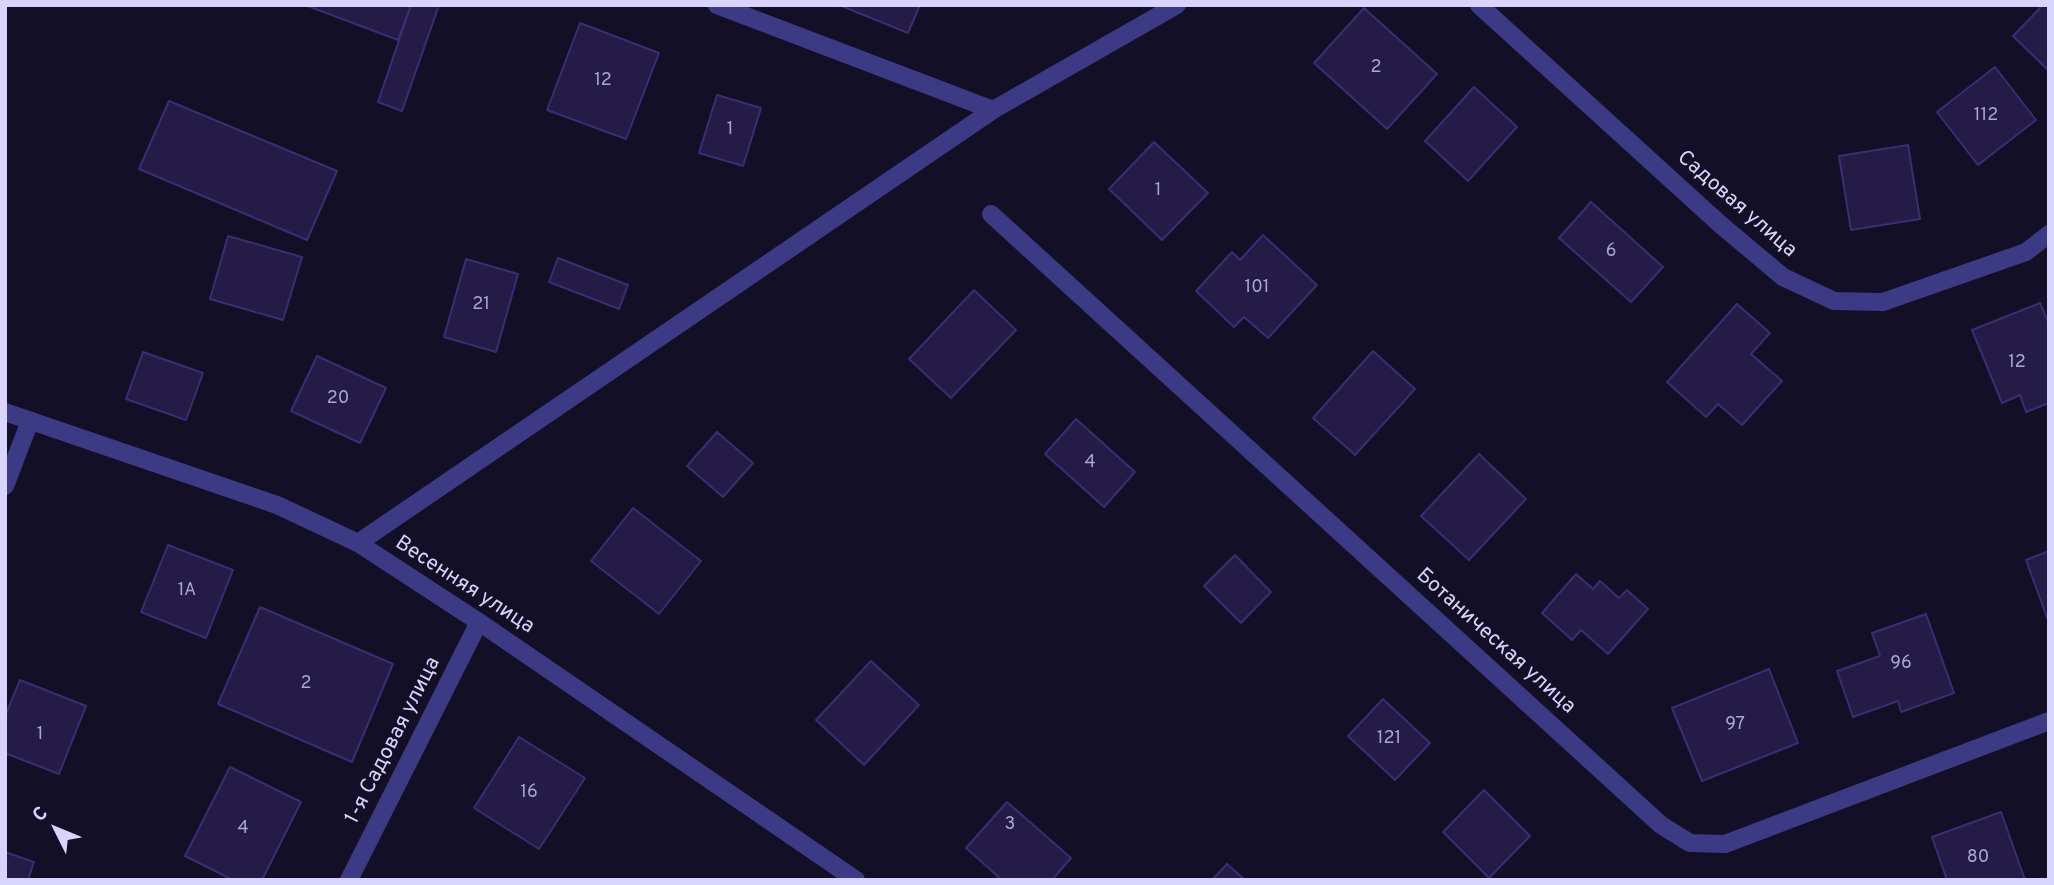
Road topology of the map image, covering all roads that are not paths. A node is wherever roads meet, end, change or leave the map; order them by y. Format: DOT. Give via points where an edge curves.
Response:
graph roads {
  1 [pos="717,5"];
  2 [pos="1177,5"];
  3 [pos="1479,5"];
  4 [pos="993,110"];
  5 [pos="991,214"];
  6 [pos="2049,234"];
  7 [pos="5,412"];
  8 [pos="30,421"];
  9 [pos="5,486"];
  10 [pos="358,544"];
  11 [pos="480,622"];
  12 [pos="2049,721"];
  13 [pos="349,880"];
  14 [pos="856,880"];
  1 -- 4 [label="street"];
  2 -- 4 [label="street"];
  3 -- 6 [label="street, Садовая улица" via="1783,277 1834,301 1883,302 2026,251"];
  4 -- 10 [label="street"];
  5 -- 12 [label="street, Ботаническая улица" via="1651,815 1690,843 1725,844"];
  7 -- 8 [label="street, Весенняя улица"];
  8 -- 9 [label="street"];
  8 -- 10 [label="street, Весенняя улица" via="277,505"];
  10 -- 11 [label="street, Весенняя улица"];
  11 -- 13 [label="street, 1-я Садовая улица"];
  11 -- 14 [label="street, Весенняя улица"];
}
